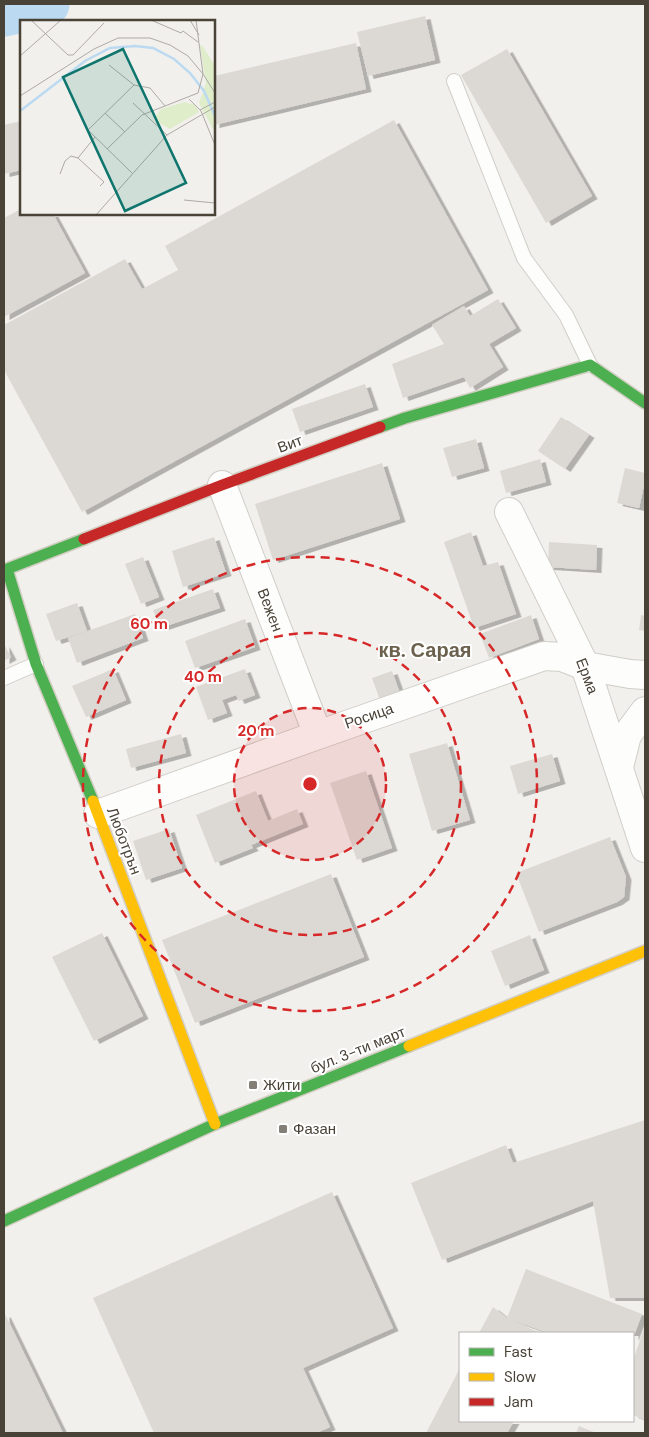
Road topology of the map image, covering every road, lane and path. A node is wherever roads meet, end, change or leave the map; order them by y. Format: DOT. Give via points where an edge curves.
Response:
graph roads {
  1 [pos="454,81"];
  2 [pos="590,365"];
  3 [pos="645,403"];
  4 [pos="222,485"];
  5 [pos="509,512"];
  6 [pos="7,569"];
  7 [pos="36,664"];
  8 [pos="585,666"];
  9 [pos="645,674"];
  10 [pos="4,678"];
  11 [pos="645,711"];
  12 [pos="318,734"];
  13 [pos="618,767"];
  14 [pos="98,814"];
  15 [pos="645,848"];
  16 [pos="645,951"];
  17 [pos="215,1124"];
  18 [pos="4,1221"];
  1 -- 2 [label="lane" via="524,258 566,315"];
  2 -- 3 [label="street"];
  2 -- 4 [label="street, Вит" via="405,418"];
  4 -- 6 [label="street, Вит"];
  4 -- 12 [label="street, Вежен"];
  5 -- 8 [label="street, Ерма"];
  6 -- 7 [label="street, Люботрън"];
  7 -- 10 [label="lane"];
  7 -- 14 [label="street, Люботрън"];
  8 -- 9 [label="street, Росица"];
  8 -- 12 [label="street, Росица" via="562,657 544,656"];
  8 -- 13 [label="street, Ерма"];
  11 -- 13 [label="street" via="627,735"];
  12 -- 14 [label="street, Росица"];
  13 -- 15 [label="street, Ерма"];
  14 -- 17 [label="street, Люботрън"];
  16 -- 17 [label="street, бул. 3-ти март"];
  17 -- 18 [label="street, бул. 3-ти март"];
}
